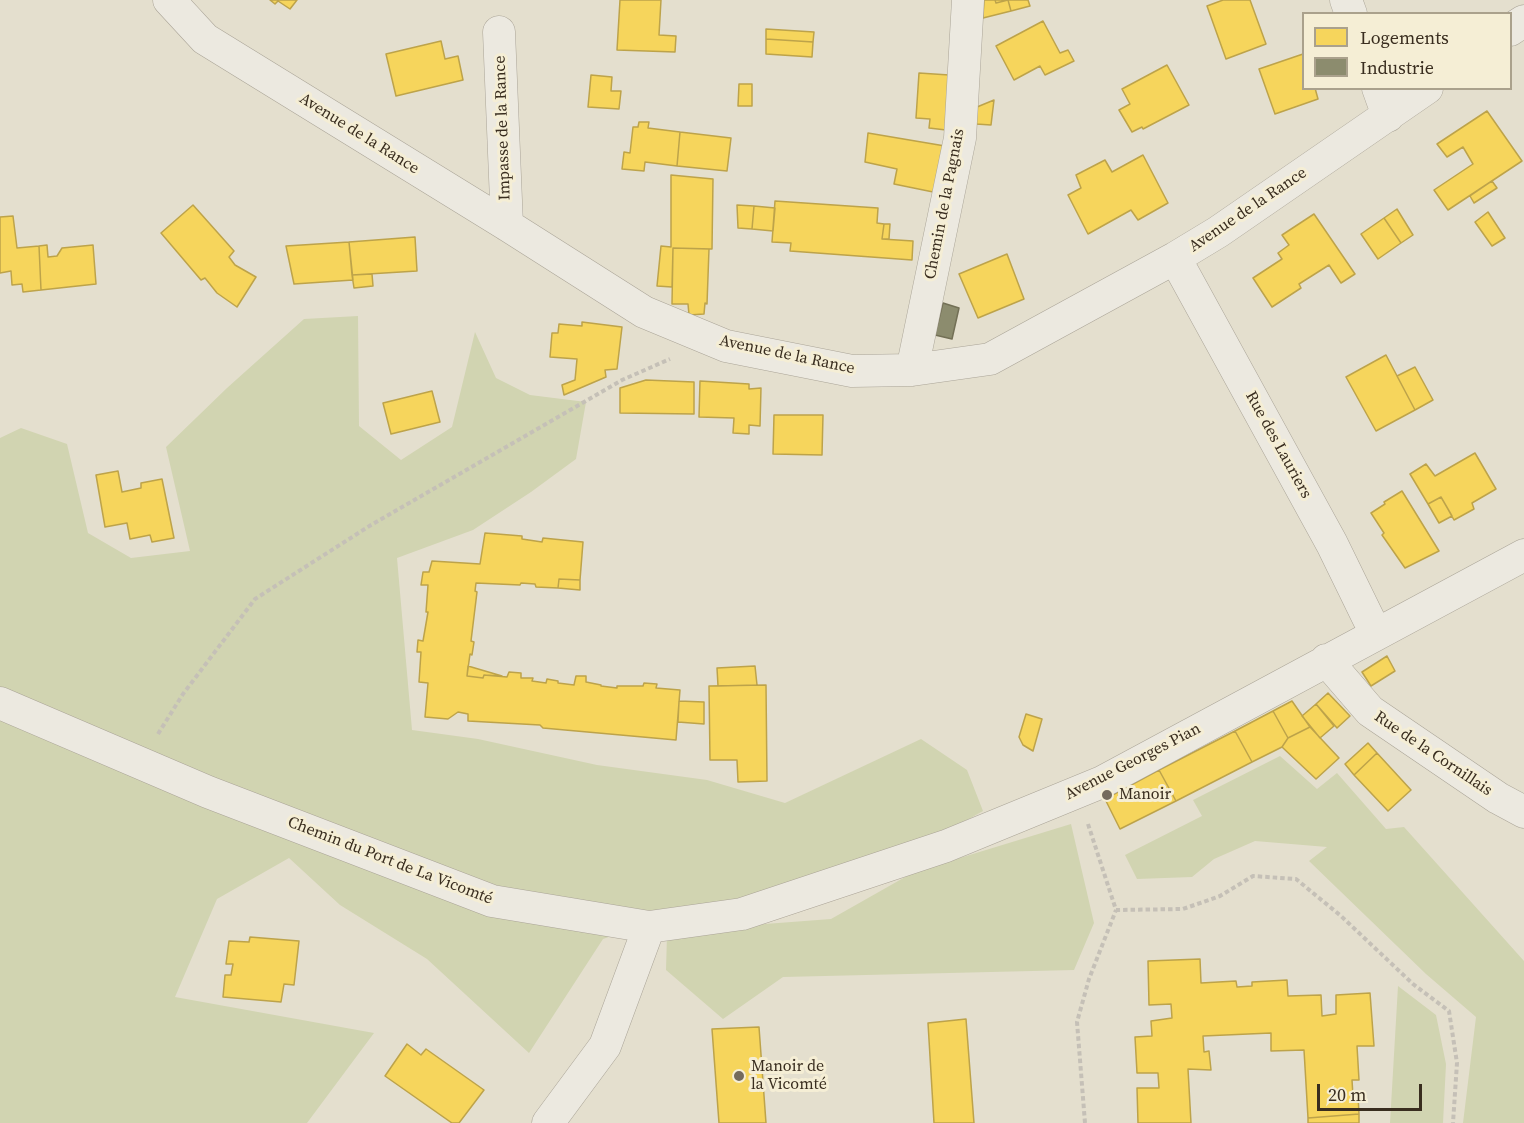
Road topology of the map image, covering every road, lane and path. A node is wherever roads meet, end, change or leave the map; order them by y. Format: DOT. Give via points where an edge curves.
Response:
graph roads {
  1 [pos="169,0"];
  2 [pos="969,0"];
  3 [pos="499,32"];
  4 [pos="1421,90"];
  5 [pos="1383,102"];
  6 [pos="507,225"];
  7 [pos="1175,258"];
  8 [pos="712,340"];
  9 [pos="912,370"];
  10 [pos="1524,555"];
  11 [pos="1376,634"];
  12 [pos="1326,660"];
  13 [pos="0,703"];
  14 [pos="140,763"];
  15 [pos="1077,792"];
  16 [pos="1524,812"];
  17 [pos="1116,910"];
  18 [pos="649,927"];
  19 [pos="548,1123"];
  20 [pos="1085,1123"];
  21 [pos="1453,1123"];
  1 -- 6 [label="street, Avenue de la Rance" via="205,39"];
  2 -- 9 [label="street, Chemin de la Pagnais" via="960,138"];
  3 -- 6 [label="street, Impasse de la Rance"];
  4 -- 5 [label="street, Avenue de la Rance"];
  5 -- 7 [label="street, Avenue de la Rance" via="1218,232"];
  6 -- 8 [label="street, Avenue de la Rance" via="644,312"];
  7 -- 9 [label="street, Avenue de la Rance" via="990,359"];
  7 -- 11 [label="street, Rue des Lauriers" via="1332,544"];
  8 -- 9 [label="street, Avenue de la Rance" via="852,371"];
  8 -- 14 [label="path" via="622,380 371,525 255,599 183,694"];
  10 -- 11 [label="street, Avenue Georges Pian"];
  11 -- 12 [label="street, Avenue Georges Pian"];
  12 -- 15 [label="street, Avenue Georges Pian"];
  12 -- 16 [label="street, Rue de la Cornillais" via="1370,711"];
  13 -- 14 [label="street"];
  14 -- 18 [label="street, Chemin du Port de La Vicomté" via="492,902"];
  15 -- 17 [label="path"];
  15 -- 18 [label="street, Avenue Georges Pian" via="946,846 742,914"];
  17 -- 20 [label="path" via="1077,1022"];
  17 -- 21 [label="path" via="1183,909 1220,896 1253,876 1296,879 1413,984 1449,1011 1457,1063"];
  18 -- 19 [label="street" via="605,1046"];
}
